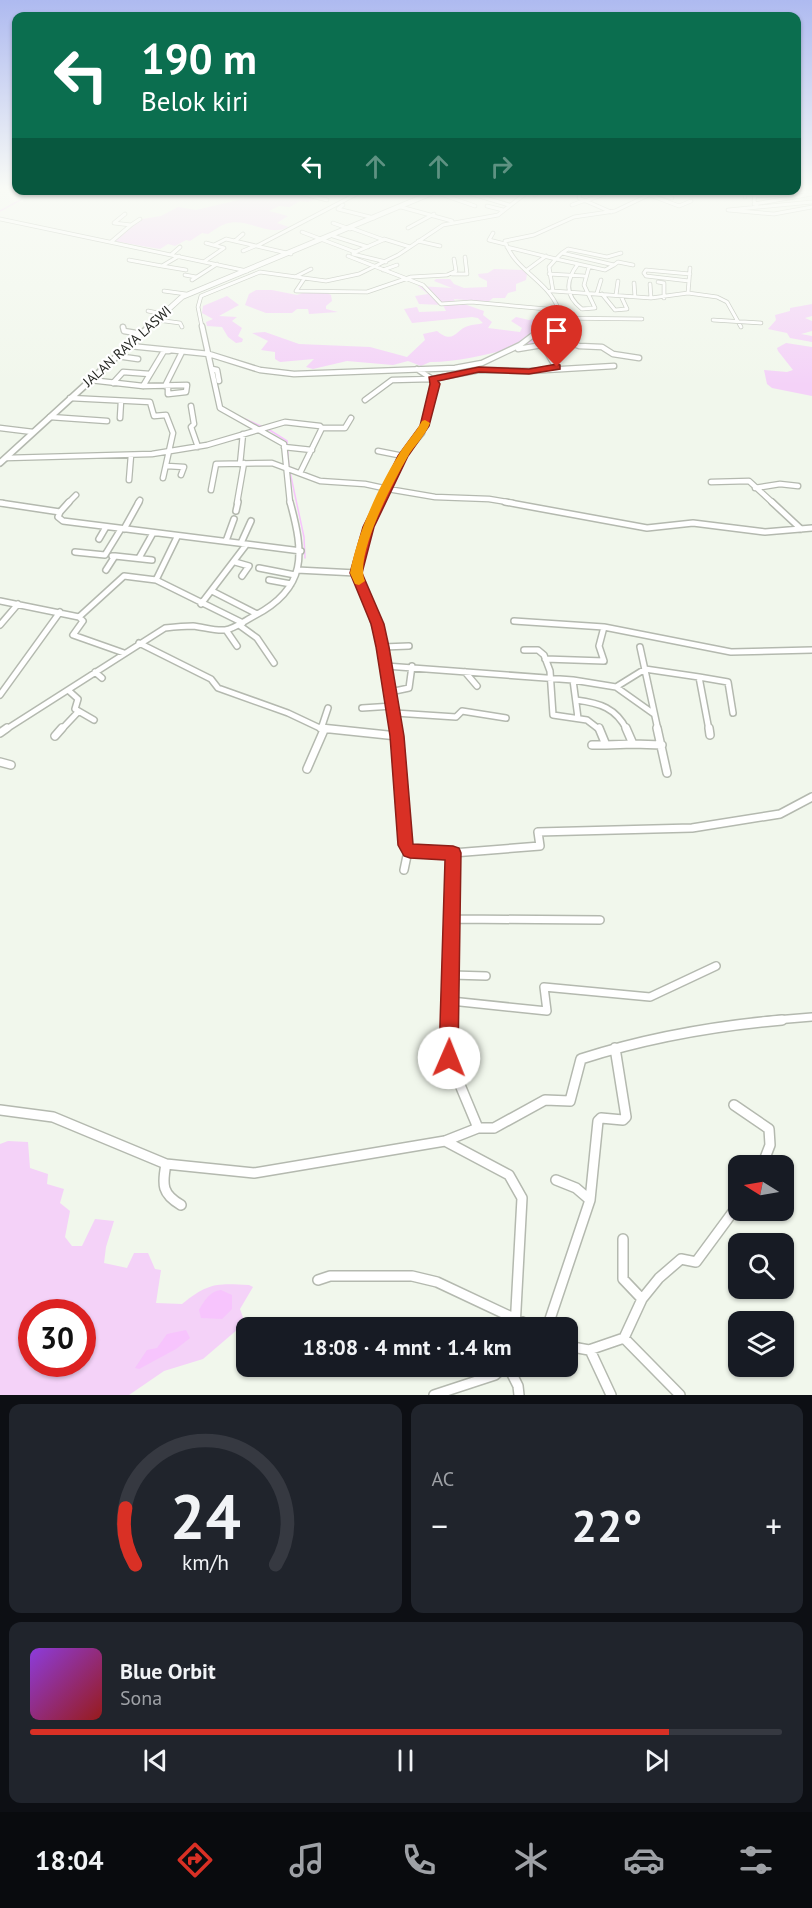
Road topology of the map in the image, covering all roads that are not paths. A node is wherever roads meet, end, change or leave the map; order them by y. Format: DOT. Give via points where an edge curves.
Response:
graph roads {
  1 [pos="176,255"];
  2 [pos="214,255"];
  3 [pos="288,255"];
  4 [pos="350,255"];
  5 [pos="359,255"];
  6 [pos="398,255"];
  7 [pos="514,255"];
  8 [pos="532,255"];
  9 [pos="540,255"];
  10 [pos="545,255"];
  11 [pos="560,255"];
  12 [pos="570,255"];
  13 [pos="590,255"];
  14 [pos="598,255"];
  15 [pos="616,255"];
  16 [pos="179,256"];
  17 [pos="546,256"];
  18 [pos="465,257"];
  19 [pos="557,258"];
  20 [pos="454,259"];
  21 [pos="586,259"];
  22 [pos="129,260"];
  23 [pos="205,261"];
  24 [pos="386,262"];
  25 [pos="571,262"];
  26 [pos="218,264"];
  27 [pos="521,264"];
  28 [pos="580,264"];
  29 [pos="397,265"];
  30 [pos="614,265"];
  31 [pos="633,265"];
  32 [pos="162,266"];
  33 [pos="375,267"];
  34 [pos="589,267"];
  35 [pos="690,268"];
  36 [pos="311,269"];
  37 [pos="250,270"];
  38 [pos="382,270"];
  39 [pos="527,270"];
  40 [pos="608,270"];
  41 [pos="260,272"];
  42 [pos="452,274"];
  43 [pos="549,274"];
  44 [pos="556,274"];
  45 [pos="690,274"];
  46 [pos="568,275"];
  47 [pos="584,276"];
  48 [pos="296,277"];
  49 [pos="304,279"];
  50 [pos="405,280"];
  51 [pos="601,280"];
  52 [pos="618,281"];
  53 [pos="689,281"];
  54 [pos="634,283"];
  55 [pos="164,291"];
  56 [pos="551,291"];
  57 [pos="568,291"];
  58 [pos="584,291"];
  59 [pos="600,293"];
  60 [pos="688,293"];
  61 [pos="186,294"];
  62 [pos="619,296"];
  63 [pos="635,297"];
  64 [pos="651,298"];
  65 [pos="664,298"];
  66 [pos="171,306"];
  67 [pos="179,307"];
  68 [pos="558,310"];
  69 [pos="148,311"];
  70 [pos="163,314"];
  71 [pos="553,318"];
  72 [pos="642,319"];
  73 [pos="157,320"];
  74 [pos="713,320"];
  75 [pos="761,323"];
  76 [pos="740,324"];
  77 [pos="123,327"];
  78 [pos="182,327"];
  79 [pos="142,334"];
  80 [pos="175,343"];
  81 [pos="542,344"];
  82 [pos="130,346"];
  83 [pos="172,349"];
  84 [pos="512,350"];
  85 [pos="214,355"];
  86 [pos="117,356"];
  87 [pos="639,358"];
  88 [pos="138,359"];
  89 [pos="614,366"];
  90 [pos="416,369"];
  91 [pos="557,369"];
  92 [pos="214,372"];
  93 [pos="150,374"];
  94 [pos="432,379"];
  95 [pos="90,380"];
  96 [pos="219,381"];
  97 [pos="113,383"];
  98 [pos="143,386"];
  99 [pos="166,386"];
  100 [pos="70,398"];
  101 [pos="365,400"];
  102 [pos="121,401"];
  103 [pos="191,406"];
  104 [pos="50,417"];
  105 [pos="120,417"];
  106 [pos="351,418"];
  107 [pos="107,421"];
  108 [pos="0,428"];
  109 [pos="322,428"];
  110 [pos="239,429"];
  111 [pos="263,430"];
  112 [pos="33,432"];
  113 [pos="243,434"];
  114 [pos="198,447"];
  115 [pos="287,447"];
  116 [pos="312,450"];
  117 [pos="378,451"];
  118 [pos="171,452"];
  119 [pos="131,455"];
  120 [pos="403,456"];
  121 [pos="6,458"];
  122 [pos="0,463"];
  123 [pos="242,464"];
  124 [pos="167,466"];
  125 [pos="289,468"];
  126 [pos="300,473"];
  127 [pos="181,475"];
  128 [pos="163,478"];
  129 [pos="129,480"];
  130 [pos="711,482"];
  131 [pos="798,486"];
  132 [pos="755,488"];
  133 [pos="388,489"];
  134 [pos="211,490"];
  135 [pos="76,495"];
  136 [pos="140,500"];
  137 [pos="0,503"];
  138 [pos="236,511"];
  139 [pos="60,512"];
  140 [pos="234,519"];
  141 [pos="251,521"];
  142 [pos="106,527"];
  143 [pos="812,528"];
  144 [pos="122,529"];
  145 [pos="801,529"];
  146 [pos="153,533"];
  147 [pos="177,537"];
  148 [pos="99,539"];
  149 [pos="226,541"];
  150 [pos="243,544"];
  151 [pos="300,551"];
  152 [pos="75,552"];
  153 [pos="105,555"];
  154 [pos="114,556"];
  155 [pos="139,558"];
  156 [pos="152,560"];
  157 [pos="235,562"];
  158 [pos="260,568"];
  159 [pos="106,570"];
  160 [pos="299,571"];
  161 [pos="356,573"];
  162 [pos="242,576"];
  163 [pos="269,579"];
  164 [pos="156,580"];
  165 [pos="291,584"];
  166 [pos="212,591"];
  167 [pos="1,603"];
  168 [pos="18,603"];
  169 [pos="201,604"];
  170 [pos="60,612"];
  171 [pos="257,614"];
  172 [pos="79,616"];
  173 [pos="514,621"];
  174 [pos="0,625"];
  175 [pos="241,626"];
  176 [pos="604,627"];
  177 [pos="226,630"];
  178 [pos="141,645"];
  179 [pos="237,646"];
  180 [pos="410,646"];
  181 [pos="383,647"];
  182 [pos="640,647"];
  183 [pos="524,650"];
  184 [pos="812,650"];
  185 [pos="124,653"];
  186 [pos="545,659"];
  187 [pos="274,663"];
  188 [pos="386,666"];
  189 [pos="412,666"];
  190 [pos="645,669"];
  191 [pos="465,671"];
  192 [pos="699,677"];
  193 [pos="551,679"];
  194 [pos="573,680"];
  195 [pos="477,686"];
  196 [pos="616,687"];
  197 [pos="68,690"];
  198 [pos="390,692"];
  199 [pos="0,695"];
  200 [pos="576,700"];
  201 [pos="328,708"];
  202 [pos="362,708"];
  203 [pos="394,710"];
  204 [pos="78,712"];
  205 [pos="733,712"];
  206 [pos="654,714"];
  207 [pos="506,718"];
  208 [pos="579,718"];
  209 [pos="94,720"];
  210 [pos="2,730"];
  211 [pos="323,730"];
  212 [pos="710,735"];
  213 [pos="55,736"];
  214 [pos="397,736"];
  215 [pos="633,744"];
  216 [pos="592,745"];
  217 [pos="606,745"];
  218 [pos="662,745"];
  219 [pos="0,762"];
  220 [pos="11,765"];
  221 [pos="307,769"];
  222 [pos="667,773"];
  223 [pos="812,796"];
  224 [pos="408,851"];
  225 [pos="453,853"];
  226 [pos="404,870"];
  227 [pos="453,919"];
  228 [pos="600,920"];
  229 [pos="716,966"];
  230 [pos="452,975"];
  231 [pos="486,976"];
  232 [pos="451,1001"];
  233 [pos="812,1017"];
  234 [pos="615,1048"];
  235 [pos="734,1105"];
  236 [pos="0,1110"];
  237 [pos="478,1128"];
  238 [pos="445,1141"];
  239 [pos="766,1155"];
  240 [pos="166,1164"];
  241 [pos="556,1180"];
  242 [pos="590,1200"];
  243 [pos="181,1205"];
  244 [pos="728,1219"];
  245 [pos="624,1239"];
  246 [pos="318,1280"];
  247 [pos="642,1299"];
  248 [pos="504,1317"];
  249 [pos="516,1317"];
  250 [pos="550,1317"];
  251 [pos="624,1338"];
  252 [pos="590,1350"];
  253 [pos="578,1351"];
  254 [pos="489,1377"];
  255 [pos="513,1377"];
  256 [pos="434,1395"];
  257 [pos="519,1395"];
  258 [pos="611,1395"];
  259 [pos="680,1395"];
  1 -- 16 [label="street"];
  2 -- 23 [label="street"];
  3 -- 37 [label="main road, JALAN RAYA LASWI"];
  4 -- 33 [label="street"];
  5 -- 24 [label="street"];
  6 -- 24 [label="street"];
  7 -- 27 [label="street"];
  8 -- 27 [label="street"];
  9 -- 17 [label="street"];
  10 -- 19 [label="street"];
  11 -- 19 [label="street"];
  12 -- 21 [label="street"];
  13 -- 21 [label="street"];
  14 -- 15 [label="street"];
  16 -- 23 [label="street"];
  16 -- 32 [label="street"];
  17 -- 19 [label="street"];
  17 -- 39 [label="street"];
  18 -- 42 [label="street" via="467,274"];
  19 -- 25 [label="street"];
  19 -- 43 [label="street" via="549,267"];
  20 -- 42 [label="street" via="456,270"];
  21 -- 28 [label="street"];
  21 -- 30 [label="street"];
  22 -- 32 [label="street"];
  23 -- 26 [label="street"];
  24 -- 33 [label="street"];
  25 -- 28 [label="street"];
  25 -- 44 [label="street"];
  26 -- 32 [label="street" via="194,279 186,272"];
  26 -- 37 [label="street"];
  27 -- 39 [label="street"];
  28 -- 34 [label="street"];
  28 -- 40 [label="street"];
  28 -- 46 [label="street"];
  29 -- 38 [label="street"];
  30 -- 31 [label="street"];
  30 -- 40 [label="street"];
  33 -- 38 [label="street"];
  33 -- 49 [label="street" via="334,280"];
  34 -- 40 [label="street"];
  34 -- 47 [label="street"];
  35 -- 45 [label="street"];
  36 -- 48 [label="street"];
  37 -- 41 [label="street"];
  37 -- 61 [label="main road, JALAN RAYA LASWI"];
  38 -- 50 [label="street"];
  39 -- 56 [label="street"];
  41 -- 48 [label="street"];
  41 -- 85 [label="street" via="199,298"];
  42 -- 50 [label="street"];
  43 -- 44 [label="street"];
  43 -- 56 [label="street"];
  44 -- 46 [label="street"];
  45 -- 53 [label="street"];
  45 -- 53 [label="street" via="647,270 644,273"];
  46 -- 47 [label="street"];
  46 -- 57 [label="street"];
  47 -- 58 [label="street"];
  48 -- 49 [label="street"];
  49 -- 50 [label="street" via="296,291 324,294 367,292"];
  50 -- 68 [label="street" via="425,286 442,304 471,302"];
  51 -- 59 [label="street"];
  52 -- 62 [label="street"];
  53 -- 60 [label="street"];
  54 -- 63 [label="street"];
  55 -- 61 [label="street"];
  56 -- 57 [label="street"];
  56 -- 68 [label="street"];
  57 -- 58 [label="street"];
  57 -- 58 [label="street" via="578,309 595,308"];
  58 -- 59 [label="street"];
  59 -- 62 [label="street"];
  59 -- 62 [label="street" via="615,310 627,309"];
  60 -- 65 [label="street"];
  60 -- 76 [label="street" via="723,298"];
  61 -- 66 [label="main road, JALAN RAYA LASWI"];
  62 -- 63 [label="street"];
  63 -- 64 [label="street"];
  64 -- 65 [label="street"];
  64 -- 65 [label="street" via="651,283 664,282"];
  66 -- 67 [label="street"];
  66 -- 70 [label="main road, JALAN RAYA LASWI"];
  68 -- 71 [label="street"];
  69 -- 70 [label="street"];
  70 -- 73 [label="main road, JALAN RAYA LASWI"];
  71 -- 72 [label="street"];
  71 -- 84 [label="street"];
  73 -- 78 [label="street" via="181,323"];
  73 -- 79 [label="main road, JALAN RAYA LASWI"];
  74 -- 76 [label="street"];
  75 -- 76 [label="street"];
  77 -- 79 [label="street" via="124,331"];
  79 -- 82 [label="main road, JALAN RAYA LASWI"];
  80 -- 83 [label="street"];
  81 -- 84 [label="street"];
  81 -- 87 [label="street" via="568,341"];
  81 -- 91 [label="street"];
  82 -- 83 [label="street"];
  82 -- 86 [label="main road, JALAN RAYA LASWI"];
  83 -- 85 [label="street"];
  84 -- 90 [label="street" via="475,365"];
  85 -- 90 [label="street" via="260,370 294,374"];
  85 -- 92 [label="street"];
  86 -- 88 [label="street"];
  86 -- 95 [label="main road, JALAN RAYA LASWI"];
  89 -- 91 [label="street"];
  90 -- 94 [label="street"];
  91 -- 94 [label="street" via="479,370"];
  92 -- 96 [label="street"];
  92 -- 111 [label="street" via="220,408"];
  93 -- 97 [label="street" via="123,372"];
  93 -- 98 [label="street"];
  93 -- 99 [label="street" via="165,351 182,352"];
  94 -- 101 [label="street" via="388,381"];
  94 -- 120 [label="street" via="435,384 424,426"];
  95 -- 97 [label="street"];
  95 -- 100 [label="main road, JALAN RAYA LASWI"];
  97 -- 98 [label="street"];
  98 -- 99 [label="street"];
  99 -- 99 [label="street" via="186,385 186,392 168,394"];
  100 -- 102 [label="street"];
  100 -- 104 [label="main road, JALAN RAYA LASWI"];
  102 -- 105 [label="street"];
  102 -- 118 [label="street" via="150,402 154,416 166,415 173,433"];
  103 -- 114 [label="street" via="191,427"];
  104 -- 107 [label="street"];
  104 -- 112 [label="main road, JALAN RAYA LASWI"];
  106 -- 109 [label="street" via="345,429"];
  108 -- 112 [label="street"];
  109 -- 111 [label="street" via="285,423 268,425"];
  109 -- 116 [label="street"];
  110 -- 113 [label="street"];
  111 -- 113 [label="street"];
  111 -- 115 [label="street"];
  112 -- 121 [label="main road, JALAN RAYA LASWI"];
  113 -- 114 [label="street"];
  113 -- 123 [label="street"];
  114 -- 118 [label="street"];
  115 -- 116 [label="street"];
  115 -- 125 [label="street"];
  116 -- 126 [label="street"];
  117 -- 120 [label="street"];
  118 -- 119 [label="street"];
  118 -- 124 [label="street"];
  119 -- 121 [label="street"];
  119 -- 129 [label="street"];
  120 -- 133 [label="street"];
  121 -- 122 [label="main road, JALAN RAYA LASWI"];
  123 -- 125 [label="street" via="270,463"];
  123 -- 134 [label="street" via="216,465"];
  123 -- 138 [label="street"];
  124 -- 127 [label="street" via="184,467"];
  124 -- 128 [label="street"];
  125 -- 126 [label="street"];
  125 -- 151 [label="street"];
  126 -- 133 [label="street" via="327,482"];
  130 -- 132 [label="street" via="749,481"];
  131 -- 132 [label="street"];
  132 -- 145 [label="street"];
  133 -- 145 [label="street" via="435,497 489,499 647,528 693,523 750,531"];
  133 -- 161 [label="street" via="369,527"];
  135 -- 139 [label="street"];
  136 -- 144 [label="street"];
  137 -- 139 [label="street"];
  139 -- 142 [label="street" via="59,519 63,521"];
  140 -- 149 [label="street"];
  141 -- 150 [label="street"];
  142 -- 144 [label="street"];
  142 -- 148 [label="street"];
  143 -- 145 [label="street"];
  144 -- 146 [label="street"];
  144 -- 153 [label="street"];
  146 -- 147 [label="street"];
  146 -- 155 [label="street"];
  147 -- 149 [label="street"];
  147 -- 164 [label="street"];
  149 -- 150 [label="street"];
  150 -- 151 [label="street"];
  150 -- 157 [label="street"];
  151 -- 160 [label="street"];
  152 -- 153 [label="street"];
  153 -- 154 [label="street"];
  154 -- 155 [label="street"];
  154 -- 159 [label="street"];
  155 -- 156 [label="street"];
  157 -- 162 [label="street" via="249,566"];
  157 -- 166 [label="street"];
  158 -- 160 [label="street"];
  160 -- 161 [label="street"];
  160 -- 165 [label="street"];
  161 -- 181 [label="street"];
  163 -- 165 [label="street"];
  164 -- 169 [label="street"];
  164 -- 172 [label="street" via="121,577"];
  165 -- 171 [label="street" via="276,602"];
  166 -- 169 [label="street"];
  166 -- 171 [label="street" via="231,593 243,609"];
  167 -- 168 [label="street"];
  168 -- 170 [label="street"];
  168 -- 174 [label="street"];
  169 -- 175 [label="street"];
  170 -- 172 [label="street"];
  170 -- 199 [label="street"];
  171 -- 175 [label="street"];
  172 -- 185 [label="street" via="83,621 73,635"];
  173 -- 176 [label="street"];
  175 -- 177 [label="street"];
  175 -- 187 [label="street" via="256,638"];
  176 -- 184 [label="street" via="731,652"];
  176 -- 186 [label="street" via="599,646 604,661"];
  177 -- 178 [label="street" via="167,627"];
  177 -- 179 [label="street"];
  178 -- 185 [label="street"];
  178 -- 211 [label="street" via="211,679 218,688"];
  180 -- 181 [label="street"];
  181 -- 188 [label="street"];
  182 -- 190 [label="street"];
  183 -- 186 [label="street" via="538,650"];
  185 -- 197 [label="street"];
  186 -- 193 [label="street"];
  188 -- 189 [label="street"];
  188 -- 198 [label="street"];
  189 -- 191 [label="street"];
  189 -- 198 [label="street" via="409,688"];
  190 -- 192 [label="street"];
  190 -- 196 [label="street"];
  190 -- 206 [label="street"];
  191 -- 193 [label="street"];
  191 -- 195 [label="street"];
  192 -- 205 [label="street" via="728,682"];
  192 -- 212 [label="street"];
  193 -- 194 [label="street"];
  193 -- 208 [label="street" via="553,715"];
  194 -- 196 [label="street"];
  194 -- 200 [label="street"];
  196 -- 206 [label="street"];
  197 -- 204 [label="street" via="78,699"];
  197 -- 210 [label="street"];
  198 -- 203 [label="street"];
  200 -- 208 [label="street"];
  200 -- 215 [label="street" via="604,703 623,721"];
  201 -- 211 [label="street"];
  202 -- 203 [label="street"];
  203 -- 207 [label="street" via="456,717 462,711"];
  203 -- 214 [label="street"];
  204 -- 209 [label="street"];
  204 -- 213 [label="street"];
  206 -- 218 [label="street"];
  208 -- 217 [label="street" via="600,726"];
  211 -- 214 [label="street"];
  211 -- 221 [label="street"];
  214 -- 224 [label="street"];
  215 -- 217 [label="street"];
  215 -- 218 [label="street"];
  216 -- 217 [label="street"];
  218 -- 222 [label="street"];
  219 -- 220 [label="street"];
  223 -- 225 [label="street" via="780,814 743,821 692,828 538,832 540,846"];
  224 -- 225 [label="street"];
  224 -- 226 [label="street"];
  225 -- 227 [label="street"];
  227 -- 228 [label="street"];
  227 -- 230 [label="street"];
  229 -- 232 [label="street" via="650,997 544,987 546,1012"];
  230 -- 231 [label="street"];
  230 -- 232 [label="street"];
  232 -- 237 [label="street" via="450,1066"];
  233 -- 234 [label="street" via="732,1024"];
  234 -- 237 [label="street" via="581,1059 570,1101 545,1100 500,1126"];
  234 -- 242 [label="street" via="626,1117 598,1121"];
  235 -- 239 [label="street" via="769,1130"];
  236 -- 240 [label="street" via="53,1117"];
  237 -- 238 [label="street"];
  238 -- 240 [label="street" via="254,1173"];
  238 -- 249 [label="street" via="509,1174 517,1187 523,1206"];
  240 -- 243 [label="street" via="162,1190"];
  241 -- 242 [label="street"];
  242 -- 250 [label="street"];
  244 -- 247 [label="street" via="696,1262 681,1259"];
  245 -- 247 [label="street" via="623,1279"];
  246 -- 248 [label="street" via="330,1276 412,1276 437,1282"];
  247 -- 251 [label="street"];
  251 -- 252 [label="street"];
  251 -- 259 [label="street"];
  252 -- 253 [label="street"];
  252 -- 258 [label="street"];
  254 -- 256 [label="street"];
  255 -- 257 [label="street"];
}
